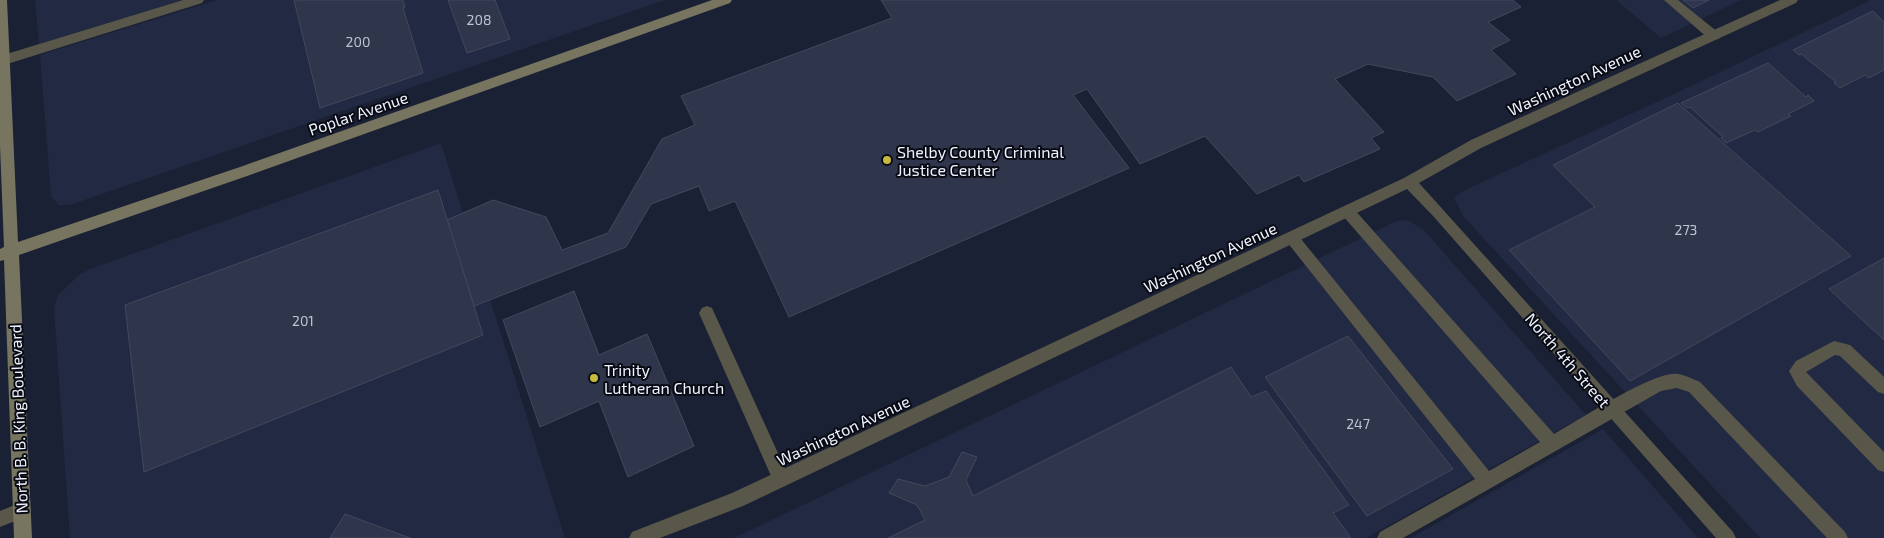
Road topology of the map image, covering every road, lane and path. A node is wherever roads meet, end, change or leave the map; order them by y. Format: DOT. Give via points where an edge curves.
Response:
graph roads {
  1 [pos="1,0"];
  2 [pos="198,0"];
  3 [pos="726,0"];
  4 [pos="1670,0"];
  5 [pos="1792,0"];
  6 [pos="1714,36"];
  7 [pos="4,60"];
  8 [pos="1409,182"];
  9 [pos="1348,212"];
  10 [pos="1292,238"];
  11 [pos="6,253"];
  12 [pos="707,312"];
  13 [pos="1884,387"];
  14 [pos="1612,409"];
  15 [pos="1552,444"];
  16 [pos="1884,464"];
  17 [pos="781,479"];
  18 [pos="1487,481"];
  19 [pos="22,510"];
  20 [pos="0,519"];
  21 [pos="24,538"];
  22 [pos="638,538"];
  23 [pos="1386,538"];
  24 [pos="1727,538"];
  25 [pos="1839,538"];
  1 -- 7 [label="main road, North B. B. King Boulevard"];
  2 -- 7 [label="street"];
  3 -- 11 [label="main road, Poplar Avenue"];
  4 -- 6 [label="street"];
  5 -- 6 [label="street, Washington Avenue"];
  6 -- 8 [label="street, Washington Avenue" via="1476,144"];
  7 -- 11 [label="main road, North B. B. King Boulevard"];
  8 -- 9 [label="street, Washington Avenue"];
  8 -- 14 [label="street, North 4th Street"];
  9 -- 10 [label="street, Washington Avenue"];
  9 -- 15 [label="street"];
  10 -- 17 [label="street, Washington Avenue"];
  10 -- 18 [label="street"];
  11 -- 19 [label="main road, North B. B. King Boulevard"];
  12 -- 17 [label="street"];
  13 -- 16 [label="street" via="1844,350 1834,348 1797,371"];
  14 -- 15 [label="street"];
  14 -- 24 [label="street, North 4th Street"];
  14 -- 25 [label="street" via="1658,384 1677,381 1694,387"];
  15 -- 18 [label="street"];
  17 -- 22 [label="street, Washington Avenue" via="737,500"];
  18 -- 23 [label="street"];
  19 -- 20 [label="street"];
  19 -- 21 [label="main road, North B. B. King Boulevard"];
}
